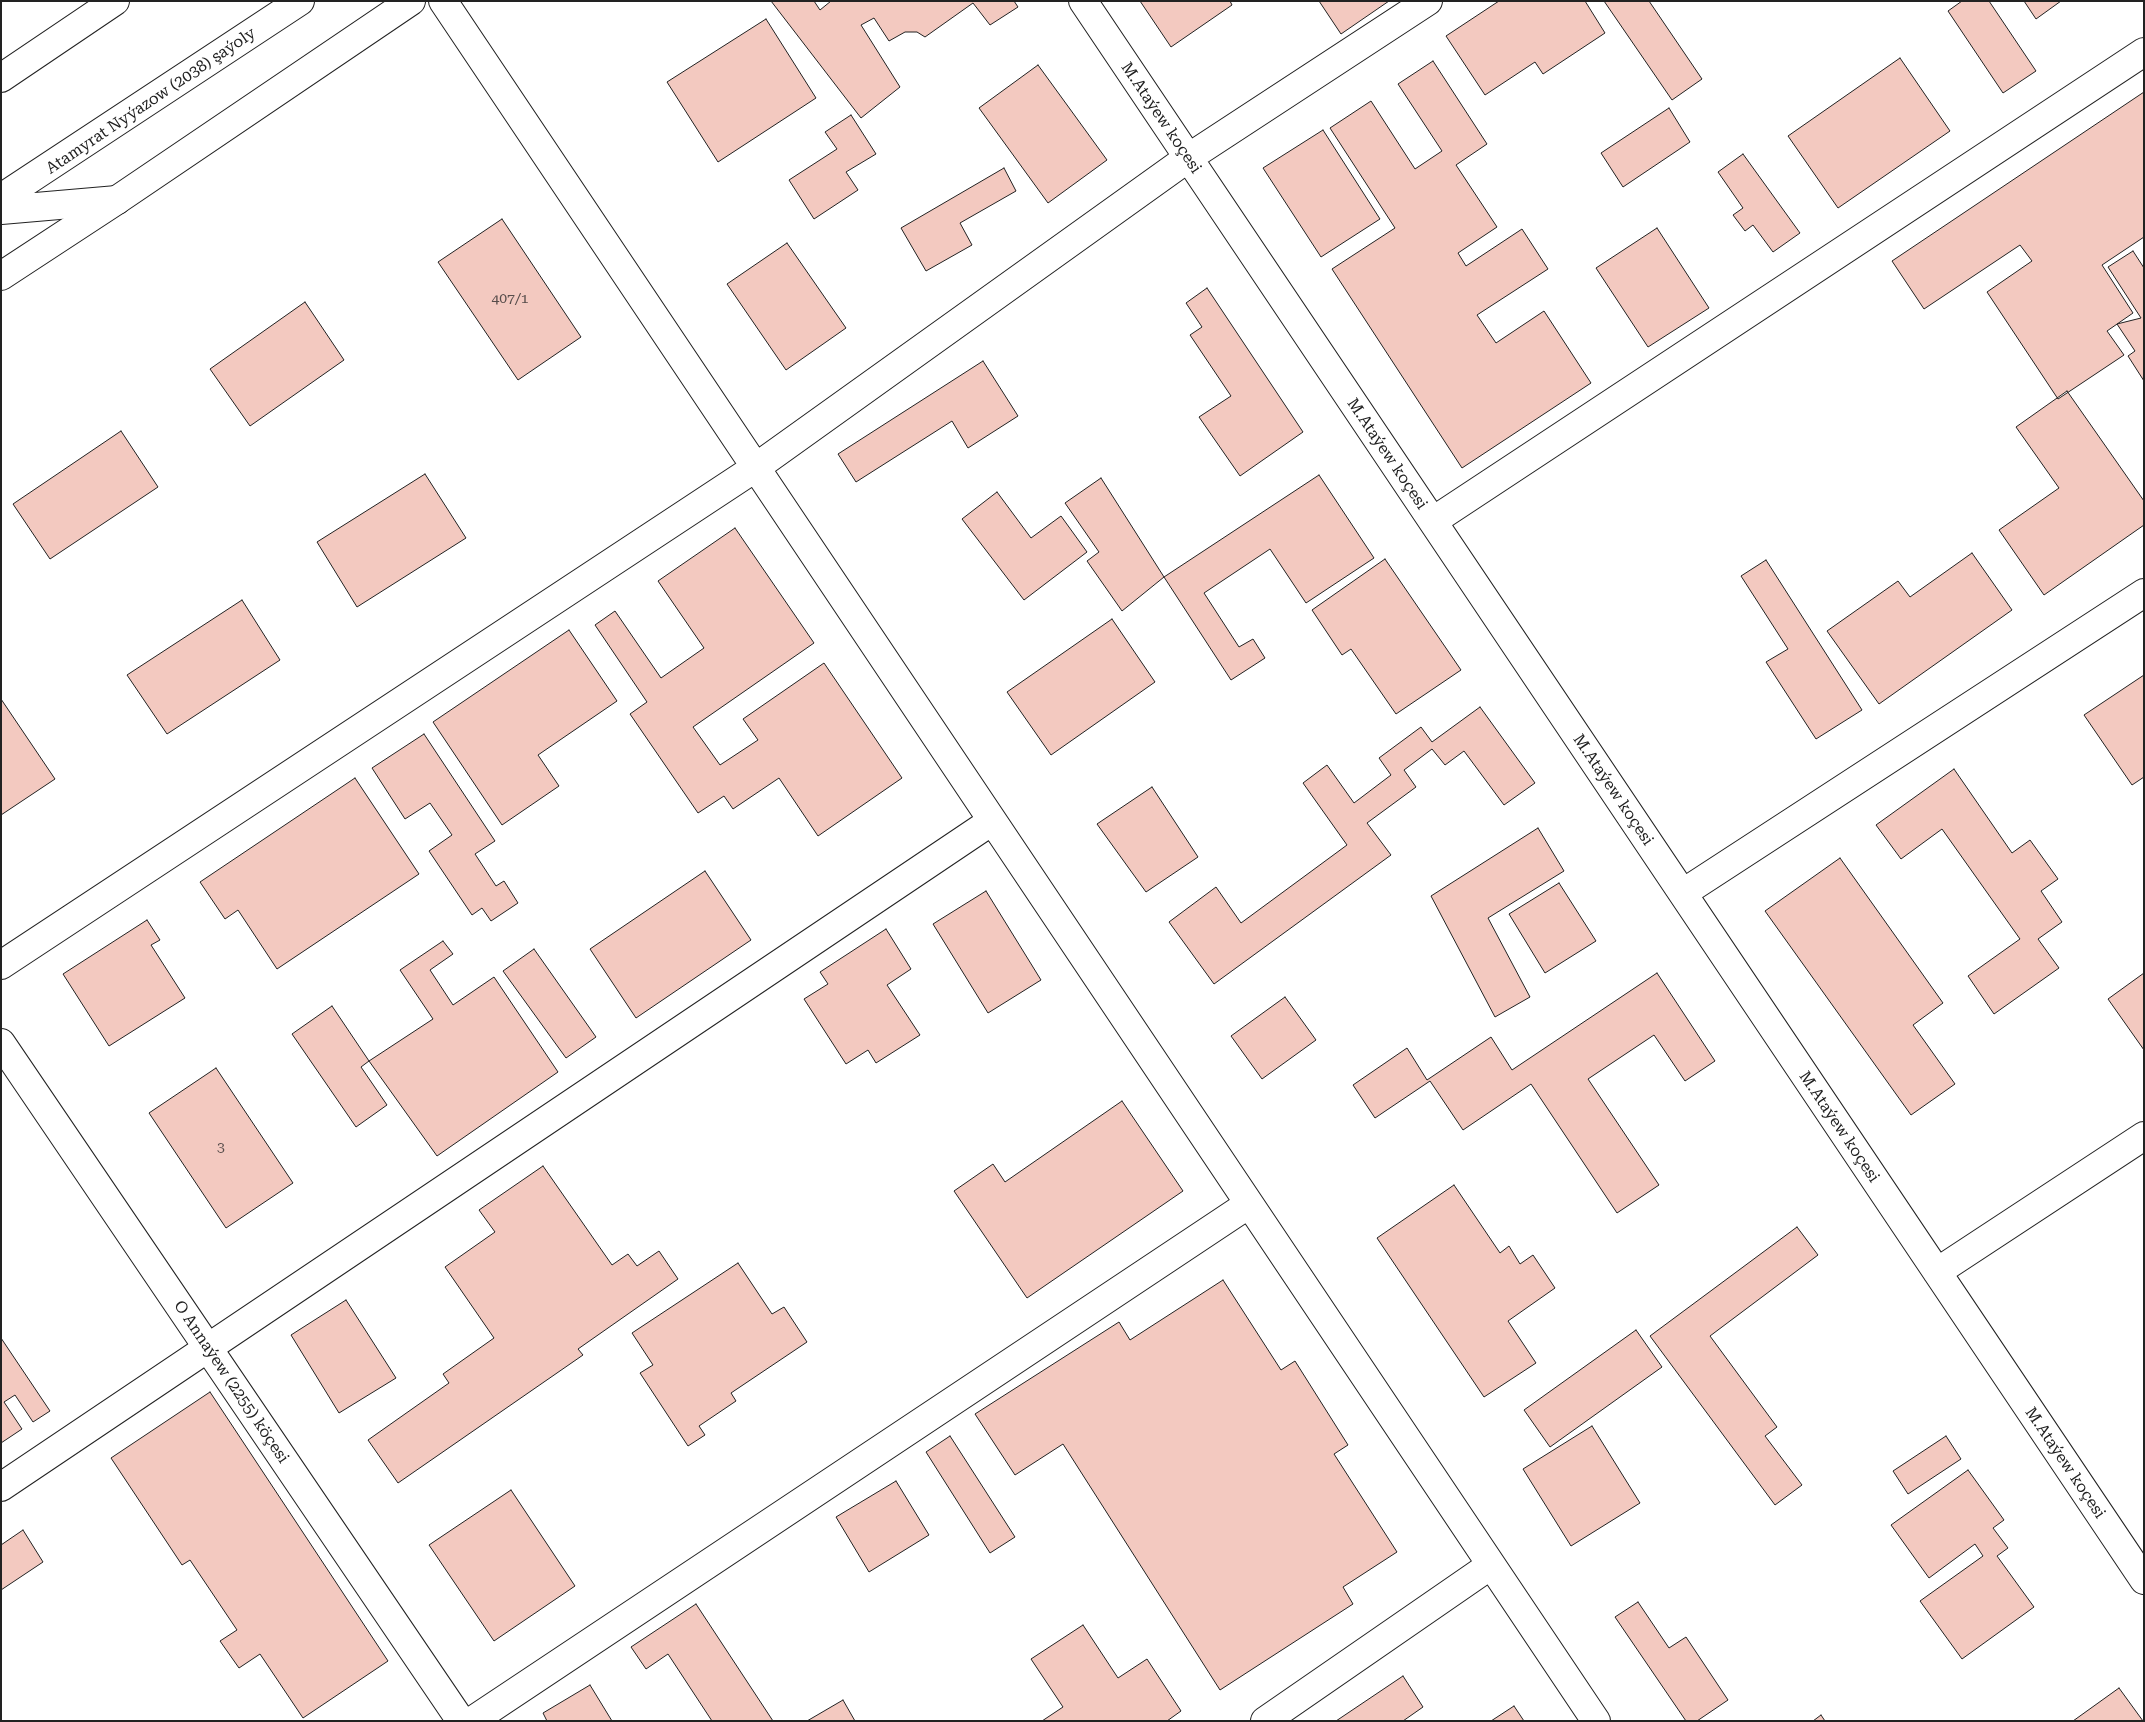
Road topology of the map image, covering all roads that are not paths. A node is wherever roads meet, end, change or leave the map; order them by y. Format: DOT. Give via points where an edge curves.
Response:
graph roads {
  1 [pos="115,1"];
  2 [pos="300,1"];
  3 [pos="411,1"];
  4 [pos="443,1"];
  5 [pos="1083,1"];
  6 [pos="1428,1"];
  7 [pos="2144,52"];
  8 [pos="1,78"];
  9 [pos="1188,158"];
  10 [pos="1,198"];
  11 [pos="117,200"];
  12 [pos="1,210"];
  13 [pos="1,276"];
  14 [pos="755,468"];
  15 [pos="1433,522"];
  16 [pos="2144,593"];
  17 [pos="992,822"];
  18 [pos="1682,893"];
  19 [pos="1,965"];
  20 [pos="1,1043"];
  21 [pos="2144,1136"];
  22 [pos="1249,1204"];
  23 [pos="1937,1272"];
  24 [pos="207,1347"];
  25 [pos="1,1487"];
  26 [pos="1492,1565"];
  27 [pos="2144,1580"];
  28 [pos="461,1721"];
  29 [pos="472,1721"];
  30 [pos="1265,1721"];
  31 [pos="1596,1721"];
  1 -- 8 [label="street"];
  2 -- 10 [label="street, Atamyrat Nyýazow (2038) şaýoly"];
  3 -- 11 [label="street"];
  4 -- 14 [label="street"];
  5 -- 9 [label="street, M.Ataýew koçesi"];
  6 -- 9 [label="street"];
  7 -- 15 [label="street"];
  9 -- 14 [label="street"];
  9 -- 15 [label="street, M.Ataýew koçesi"];
  11 -- 12 [label="street"];
  11 -- 13 [label="street"];
  14 -- 17 [label="street"];
  14 -- 19 [label="street"];
  15 -- 18 [label="street, M.Ataýew koçesi"];
  16 -- 18 [label="street"];
  17 -- 22 [label="street"];
  17 -- 24 [label="street"];
  18 -- 23 [label="street, M.Ataýew koçesi"];
  20 -- 24 [label="street, O Annaýew (2255) köçesi"];
  21 -- 23 [label="street"];
  22 -- 26 [label="street"];
  22 -- 29 [label="street"];
  23 -- 27 [label="street, M.Ataýew koçesi"];
  24 -- 25 [label="street"];
  24 -- 28 [label="street, O Annaýew (2255) köçesi"];
  26 -- 30 [label="street"];
  26 -- 31 [label="street"];
}
